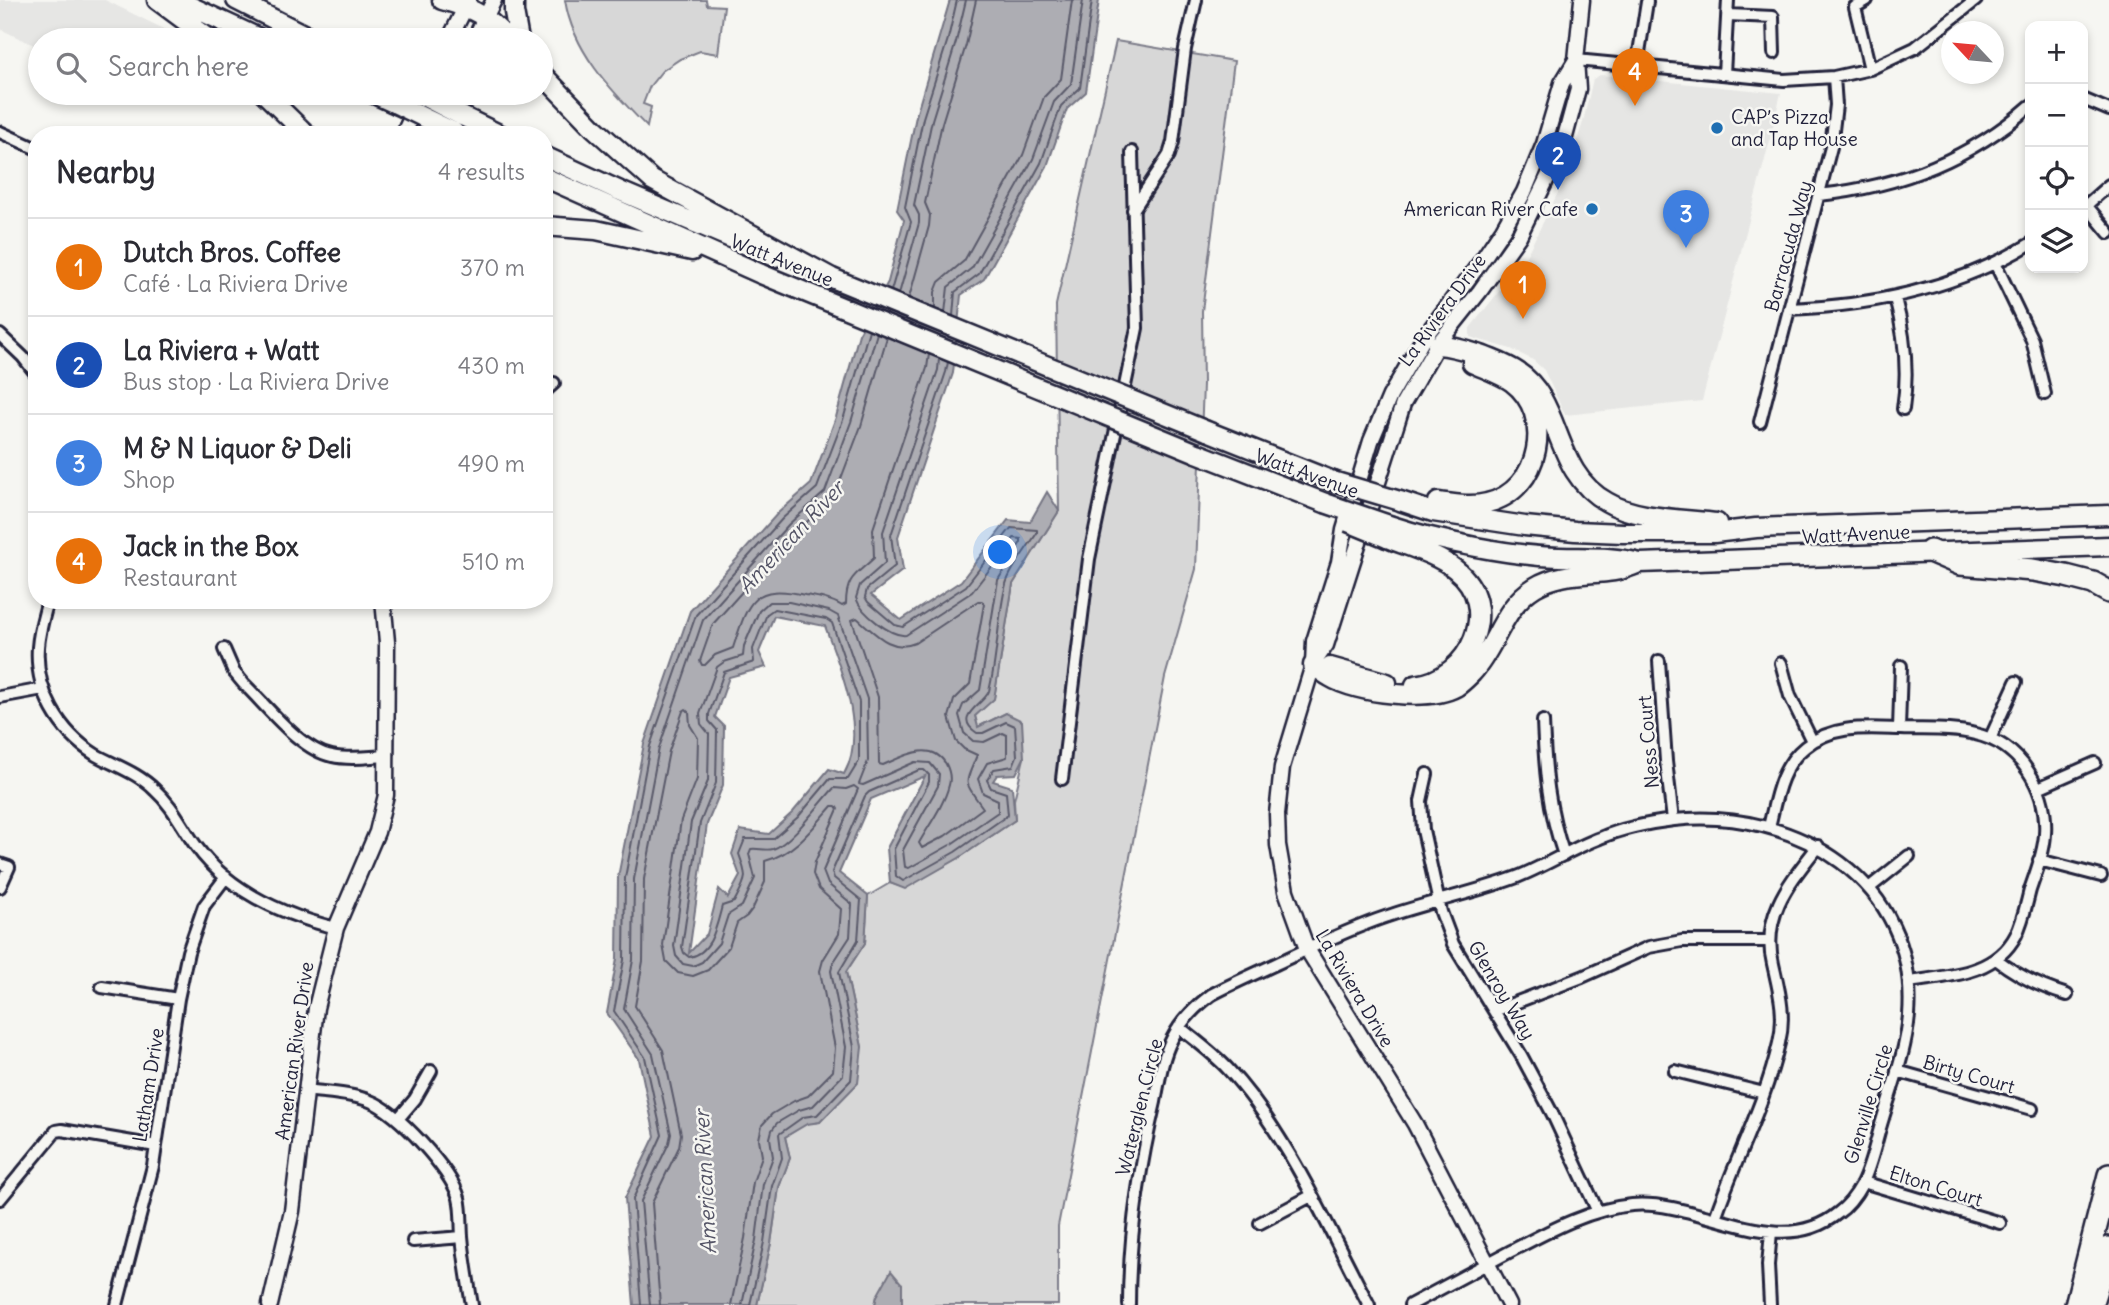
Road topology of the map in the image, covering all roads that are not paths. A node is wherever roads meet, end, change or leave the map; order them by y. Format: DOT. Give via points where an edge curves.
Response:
graph roads {
  1 [pos="157,0"];
  2 [pos="177,0"];
  3 [pos="236,0"];
  4 [pos="442,0"];
  5 [pos="514,0"];
  6 [pos="1196,0"];
  7 [pos="1582,0"];
  8 [pos="1728,0"];
  9 [pos="1867,0"];
  10 [pos="1971,1"];
  11 [pos="1647,2"];
  12 [pos="467,3"];
  13 [pos="490,8"];
  14 [pos="1728,15"];
  15 [pos="195,28"];
  16 [pos="237,28"];
  17 [pos="291,28"];
  18 [pos="455,28"];
  19 [pos="480,28"];
  20 [pos="502,28"];
  21 [pos="517,28"];
  22 [pos="1774,53"];
  23 [pos="1576,60"];
  24 [pos="1637,65"];
  25 [pos="1870,69"];
  26 [pos="1724,74"];
  27 [pos="1834,78"];
  28 [pos="553,85"];
  29 [pos="2088,101"];
  30 [pos="276,105"];
  31 [pos="399,105"];
  32 [pos="418,105"];
  33 [pos="431,105"];
  34 [pos="442,105"];
  35 [pos="2025,110"];
  36 [pos="2109,110"];
  37 [pos="298,126"];
  38 [pos="408,126"];
  39 [pos="432,126"];
  40 [pos="454,126"];
  41 [pos="457,126"];
  42 [pos="0,132"];
  43 [pos="1544,144"];
  44 [pos="28,145"];
  45 [pos="1132,152"];
  46 [pos="553,160"];
  47 [pos="553,181"];
  48 [pos="2109,185"];
  49 [pos="1819,195"];
  50 [pos="2088,203"];
  51 [pos="1133,210"];
  52 [pos="2087,210"];
  53 [pos="1533,211"];
  54 [pos="553,227"];
  55 [pos="2109,233"];
  56 [pos="2025,247"];
  57 [pos="770,249"];
  58 [pos="712,254"];
  59 [pos="1995,263"];
  60 [pos="1895,298"];
  61 [pos="1789,309"];
  62 [pos="0,335"];
  63 [pos="1437,345"];
  64 [pos="28,363"];
  65 [pos="2045,394"];
  66 [pos="1903,409"];
  67 [pos="1760,422"];
  68 [pos="1400,502"];
  69 [pos="2109,515"];
  70 [pos="1756,528"];
  71 [pos="1390,532"];
  72 [pos="2109,546"];
  73 [pos="1930,551"];
  74 [pos="1640,563"];
  75 [pos="2109,592"];
  76 [pos="46,609"];
  77 [pos="384,609"];
  78 [pos="224,649"];
  79 [pos="1659,662"];
  80 [pos="1781,663"];
  81 [pos="1313,665"];
  82 [pos="1901,666"];
  83 [pos="2016,682"];
  84 [pos="43,689"];
  85 [pos="0,697"];
  86 [pos="1543,721"];
  87 [pos="1899,729"];
  88 [pos="1990,739"];
  89 [pos="1812,741"];
  90 [pos="387,756"];
  91 [pos="2095,763"];
  92 [pos="1427,774"];
  93 [pos="1062,779"];
  94 [pos="2038,788"];
  95 [pos="1673,820"];
  96 [pos="1769,827"];
  97 [pos="1818,846"];
  98 [pos="1564,855"];
  99 [pos="1909,856"];
  100 [pos="2039,860"];
  101 [pos="4,865"];
  102 [pos="226,877"];
  103 [pos="2101,877"];
  104 [pos="0,887"];
  105 [pos="1869,888"];
  106 [pos="1439,900"];
  107 [pos="336,928"];
  108 [pos="1770,941"];
  109 [pos="1307,949"];
  110 [pos="1996,958"];
  111 [pos="1909,982"];
  112 [pos="102,987"];
  113 [pos="2067,995"];
  114 [pos="178,999"];
  115 [pos="1494,1011"];
  116 [pos="1179,1027"];
  117 [pos="431,1071"];
  118 [pos="1675,1072"];
  119 [pos="1896,1072"];
  120 [pos="306,1090"];
  121 [pos="1764,1093"];
  122 [pos="2032,1109"];
  123 [pos="398,1119"];
  124 [pos="156,1146"];
  125 [pos="2109,1175"];
  126 [pos="1863,1182"];
  127 [pos="1311,1196"];
  128 [pos="0,1199"];
  129 [pos="1598,1212"];
  130 [pos="1715,1218"];
  131 [pos="1260,1223"];
  132 [pos="2000,1223"];
  133 [pos="1771,1232"];
  134 [pos="462,1237"];
  135 [pos="413,1241"];
  136 [pos="2109,1248"];
  137 [pos="1488,1263"];
  138 [pos="117,1305"];
  139 [pos="270,1305"];
  140 [pos="472,1305"];
  141 [pos="1129,1305"];
  142 [pos="1369,1305"];
  143 [pos="1410,1305"];
  144 [pos="1509,1305"];
  145 [pos="1770,1305"];
  146 [pos="2076,1305"];
  147 [pos="2091,1305"];
  1 -- 15 [label="main road"];
  2 -- 16 [label="main road"];
  3 -- 17 [label="main road"];
  4 -- 12 [label="main road"];
  5 -- 21 [label="main road"];
  6 -- 51 [label="street" via="1173,142"];
  7 -- 23 [label="street, La Riviera Drive"];
  8 -- 14 [label="street"];
  9 -- 25 [label="street" via="1855,7"];
  10 -- 25 [label="street" via="1915,48"];
  11 -- 24 [label="street"];
  12 -- 13 [label="main road"];
  12 -- 18 [label="street"];
  13 -- 19 [label="street"];
  13 -- 20 [label="main road"];
  14 -- 22 [label="street" via="1773,17"];
  14 -- 26 [label="street"];
  23 -- 24 [label="street"];
  23 -- 43 [label="street, La Riviera Drive" via="1562,83"];
  23 -- 53 [label="street, La Riviera Drive" via="1578,89 1567,134"];
  24 -- 26 [label="street"];
  25 -- 27 [label="street"];
  26 -- 27 [label="street" via="1784,80"];
  27 -- 49 [label="street, Barracuda Way" via="1835,126"];
  28 -- 57 [label="main road" via="652,180"];
  29 -- 36 [label="street"];
  30 -- 37 [label="main road"];
  31 -- 40 [label="main road, bridge"];
  32 -- 38 [label="street"];
  33 -- 41 [label="main road, bridge"];
  34 -- 39 [label="street"];
  35 -- 49 [label="street" via="1979,144 1936,167 1866,188"];
  42 -- 44 [label="street"];
  43 -- 53 [label="street" via="1548,160 1534,193"];
  43 -- 81 [label="street, La Riviera Drive" via="1503,229 1423,339 1390,396 1344,530 1314,642"];
  45 -- 51 [label="street"];
  46 -- 57 [label="main road, Watt Avenue"];
  47 -- 58 [label="main road, Watt Avenue"];
  48 -- 50 [label="street"];
  49 -- 61 [label="street, Barracuda Way"];
  51 -- 93 [label="street" via="1137,328 1089,559"];
  52 -- 55 [label="street"];
  53 -- 63 [label="street, La Riviera Drive" via="1480,291"];
  54 -- 58 [label="main road" via="596,230"];
  56 -- 59 [label="street"];
  57 -- 68 [label="main road, Watt Avenue, bridge" via="1207,431"];
  58 -- 71 [label="main road, Watt Avenue, bridge"];
  59 -- 60 [label="street"];
  59 -- 65 [label="street" via="2032,340"];
  60 -- 61 [label="street"];
  60 -- 66 [label="street" via="1906,346"];
  61 -- 67 [label="street, Barracuda Way"];
  62 -- 64 [label="street"];
  63 -- 68 [label="main road" via="1511,382 1533,410 1538,444 1532,465 1516,487 1499,499 1463,505"];
  63 -- 70 [label="main road" via="1455,346 1520,373 1543,401 1571,467 1607,503 1653,515"];
  63 -- 81 [label="street, La Riviera Drive" via="1403,404 1326,645"];
  68 -- 70 [label="main road, Watt Avenue" via="1433,512 1575,531 1714,533"];
  69 -- 70 [label="main road, Watt Avenue"];
  71 -- 74 [label="main road, Watt Avenue" via="1513,552 1616,557"];
  71 -- 81 [label="main road" via="1457,570 1475,597 1478,616 1472,645 1458,665 1426,684 1387,683"];
  72 -- 73 [label="main road, Watt Avenue"];
  73 -- 74 [label="main road, Watt Avenue"];
  73 -- 75 [label="highway" via="1960,564 2066,576"];
  74 -- 81 [label="main road" via="1615,571 1560,576 1535,587 1515,604 1473,672 1455,688 1418,696 1391,694 1332,679"];
  76 -- 84 [label="street" via="38,648"];
  77 -- 90 [label="street, American River Drive"];
  78 -- 90 [label="street" via="244,684 310,748 338,757"];
  79 -- 95 [label="street, Ness Court"];
  80 -- 89 [label="street" via="1790,696"];
  81 -- 109 [label="street, La Riviera Drive" via="1282,767 1277,814 1286,891"];
  82 -- 87 [label="street"];
  83 -- 88 [label="street"];
  84 -- 85 [label="street"];
  84 -- 102 [label="street" via="66,731 154,789 197,848"];
  86 -- 98 [label="street" via="1548,796"];
  87 -- 88 [label="street" via="1962,731"];
  87 -- 89 [label="street" via="1840,730"];
  88 -- 94 [label="street" via="2016,756"];
  89 -- 96 [label="street" via="1785,771"];
  90 -- 107 [label="street, American River Drive" via="386,795 377,832"];
  91 -- 94 [label="street"];
  92 -- 106 [label="street, Glenroy Way" via="1421,815"];
  94 -- 100 [label="street" via="2045,819"];
  95 -- 96 [label="street, Glenville Circle" via="1713,819"];
  95 -- 98 [label="street, Glenville Circle" via="1619,831"];
  96 -- 97 [label="street, Glenville Circle"];
  97 -- 105 [label="street, Glenville Circle" via="1845,863"];
  97 -- 108 [label="street" via="1782,894"];
  98 -- 106 [label="street, Glenville Circle" via="1517,877"];
  99 -- 105 [label="street"];
  100 -- 103 [label="street"];
  100 -- 110 [label="street" via="2015,935"];
  101 -- 104 [label="street"];
  102 -- 107 [label="street" via="285,912"];
  102 -- 114 [label="street, Latham Drive" via="197,921"];
  105 -- 111 [label="street, Glenville Circle" via="1895,929"];
  106 -- 109 [label="street, Glenville Circle"];
  106 -- 115 [label="street, Glenroy Way" via="1453,944"];
  107 -- 120 [label="street, American River Drive" via="316,1008"];
  108 -- 115 [label="street" via="1682,941 1649,947"];
  108 -- 121 [label="street" via="1782,1018"];
  109 -- 116 [label="street, Waterglen Circle" via="1211,995"];
  109 -- 137 [label="street, La Riviera Drive" via="1415,1124"];
  110 -- 111 [label="street" via="1976,970"];
  110 -- 113 [label="street" via="2036,984"];
  111 -- 119 [label="street, Glenville Circle" via="1908,1023"];
  112 -- 114 [label="street"];
  114 -- 124 [label="street, Latham Drive"];
  115 -- 129 [label="street, Glenroy Way" via="1552,1113"];
  116 -- 127 [label="street" via="1244,1087"];
  116 -- 141 [label="street, Waterglen Circle" via="1166,1054 1139,1170"];
  117 -- 123 [label="street"];
  118 -- 121 [label="street"];
  119 -- 122 [label="street, Birty Court"];
  119 -- 126 [label="street, Glenville Circle"];
  120 -- 123 [label="street" via="357,1097"];
  120 -- 139 [label="street, American River Drive" via="290,1224"];
  121 -- 130 [label="street"];
  123 -- 134 [label="street" via="450,1178 459,1198"];
  124 -- 128 [label="street" via="56,1131"];
  124 -- 138 [label="street, Latham Drive"];
  125 -- 146 [label="highway"];
  126 -- 132 [label="street, Elton Court"];
  126 -- 133 [label="street, Glenville Circle" via="1848,1204 1824,1223 1794,1232"];
  127 -- 131 [label="street"];
  127 -- 142 [label="street"];
  129 -- 130 [label="street, Glenville Circle" via="1654,1205"];
  129 -- 137 [label="street, Glenville Circle"];
  130 -- 133 [label="street, Glenville Circle"];
  133 -- 145 [label="street"];
  134 -- 135 [label="street"];
  134 -- 140 [label="street"];
  136 -- 147 [label="highway"];
  137 -- 143 [label="street, Glenville Circle"];
  137 -- 144 [label="street, La Riviera Drive"];
}
